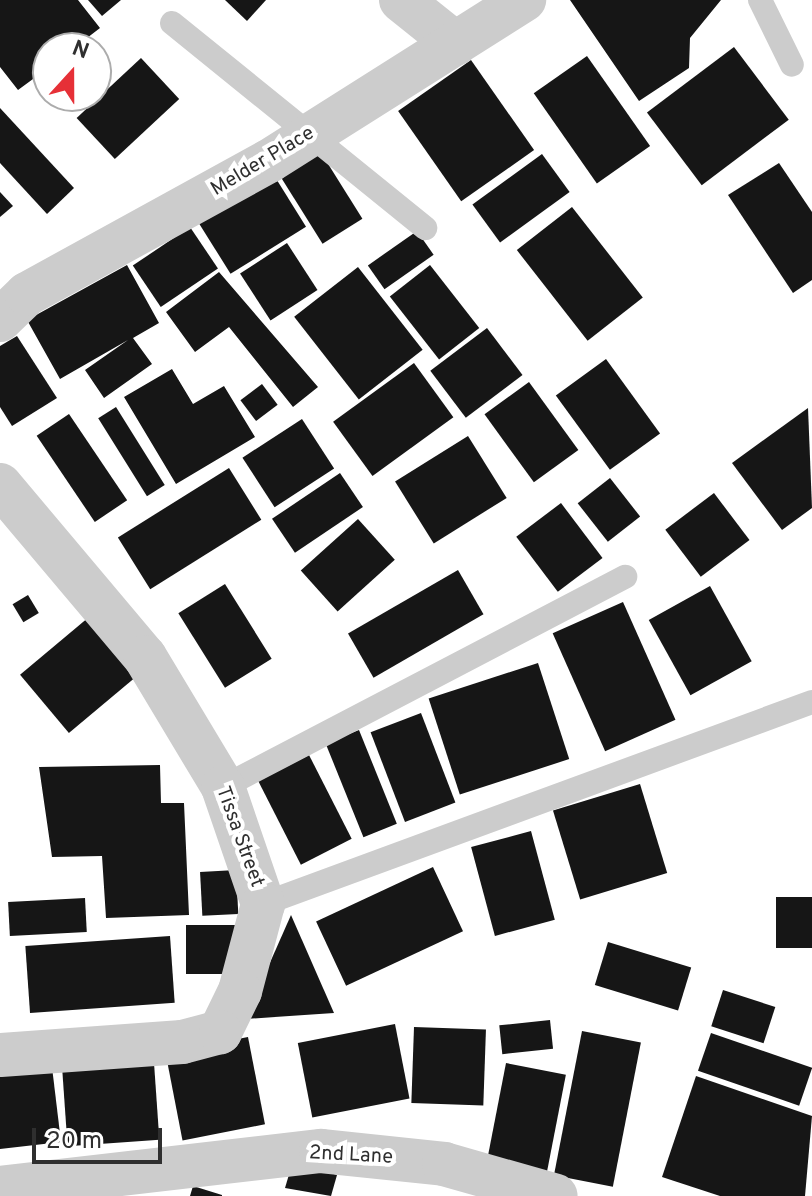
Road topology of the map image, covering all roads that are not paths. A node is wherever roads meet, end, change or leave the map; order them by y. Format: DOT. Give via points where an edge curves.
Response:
graph roads {
  1 [pos="401,0"];
  2 [pos="524,0"];
  3 [pos="760,0"];
  4 [pos="172,23"];
  5 [pos="456,44"];
  6 [pos="792,65"];
  7 [pos="308,135"];
  8 [pos="425,228"];
  9 [pos="0,320"];
  10 [pos="0,485"];
  11 [pos="625,577"];
  12 [pos="812,702"];
  13 [pos="223,787"];
  14 [pos="263,904"];
  15 [pos="0,1055"];
  16 [pos="0,1188"];
  17 [pos="556,1196"];
  1 -- 5 [label="street"];
  2 -- 5 [label="street, Melder Place"];
  3 -- 6 [label="lane"];
  4 -- 7 [label="lane"];
  5 -- 7 [label="street, Melder Place"];
  7 -- 8 [label="lane"];
  7 -- 9 [label="street, Melder Place" via="27,294"];
  10 -- 13 [label="street, Tissa Street" via="145,657"];
  11 -- 13 [label="lane"];
  12 -- 14 [label="lane"];
  13 -- 14 [label="street, Tissa Street"];
  14 -- 15 [label="street, Tissa Street" via="240,991 220,1032 182,1042"];
  16 -- 17 [label="street, 2nd Lane" via="321,1151 444,1164"];
}
